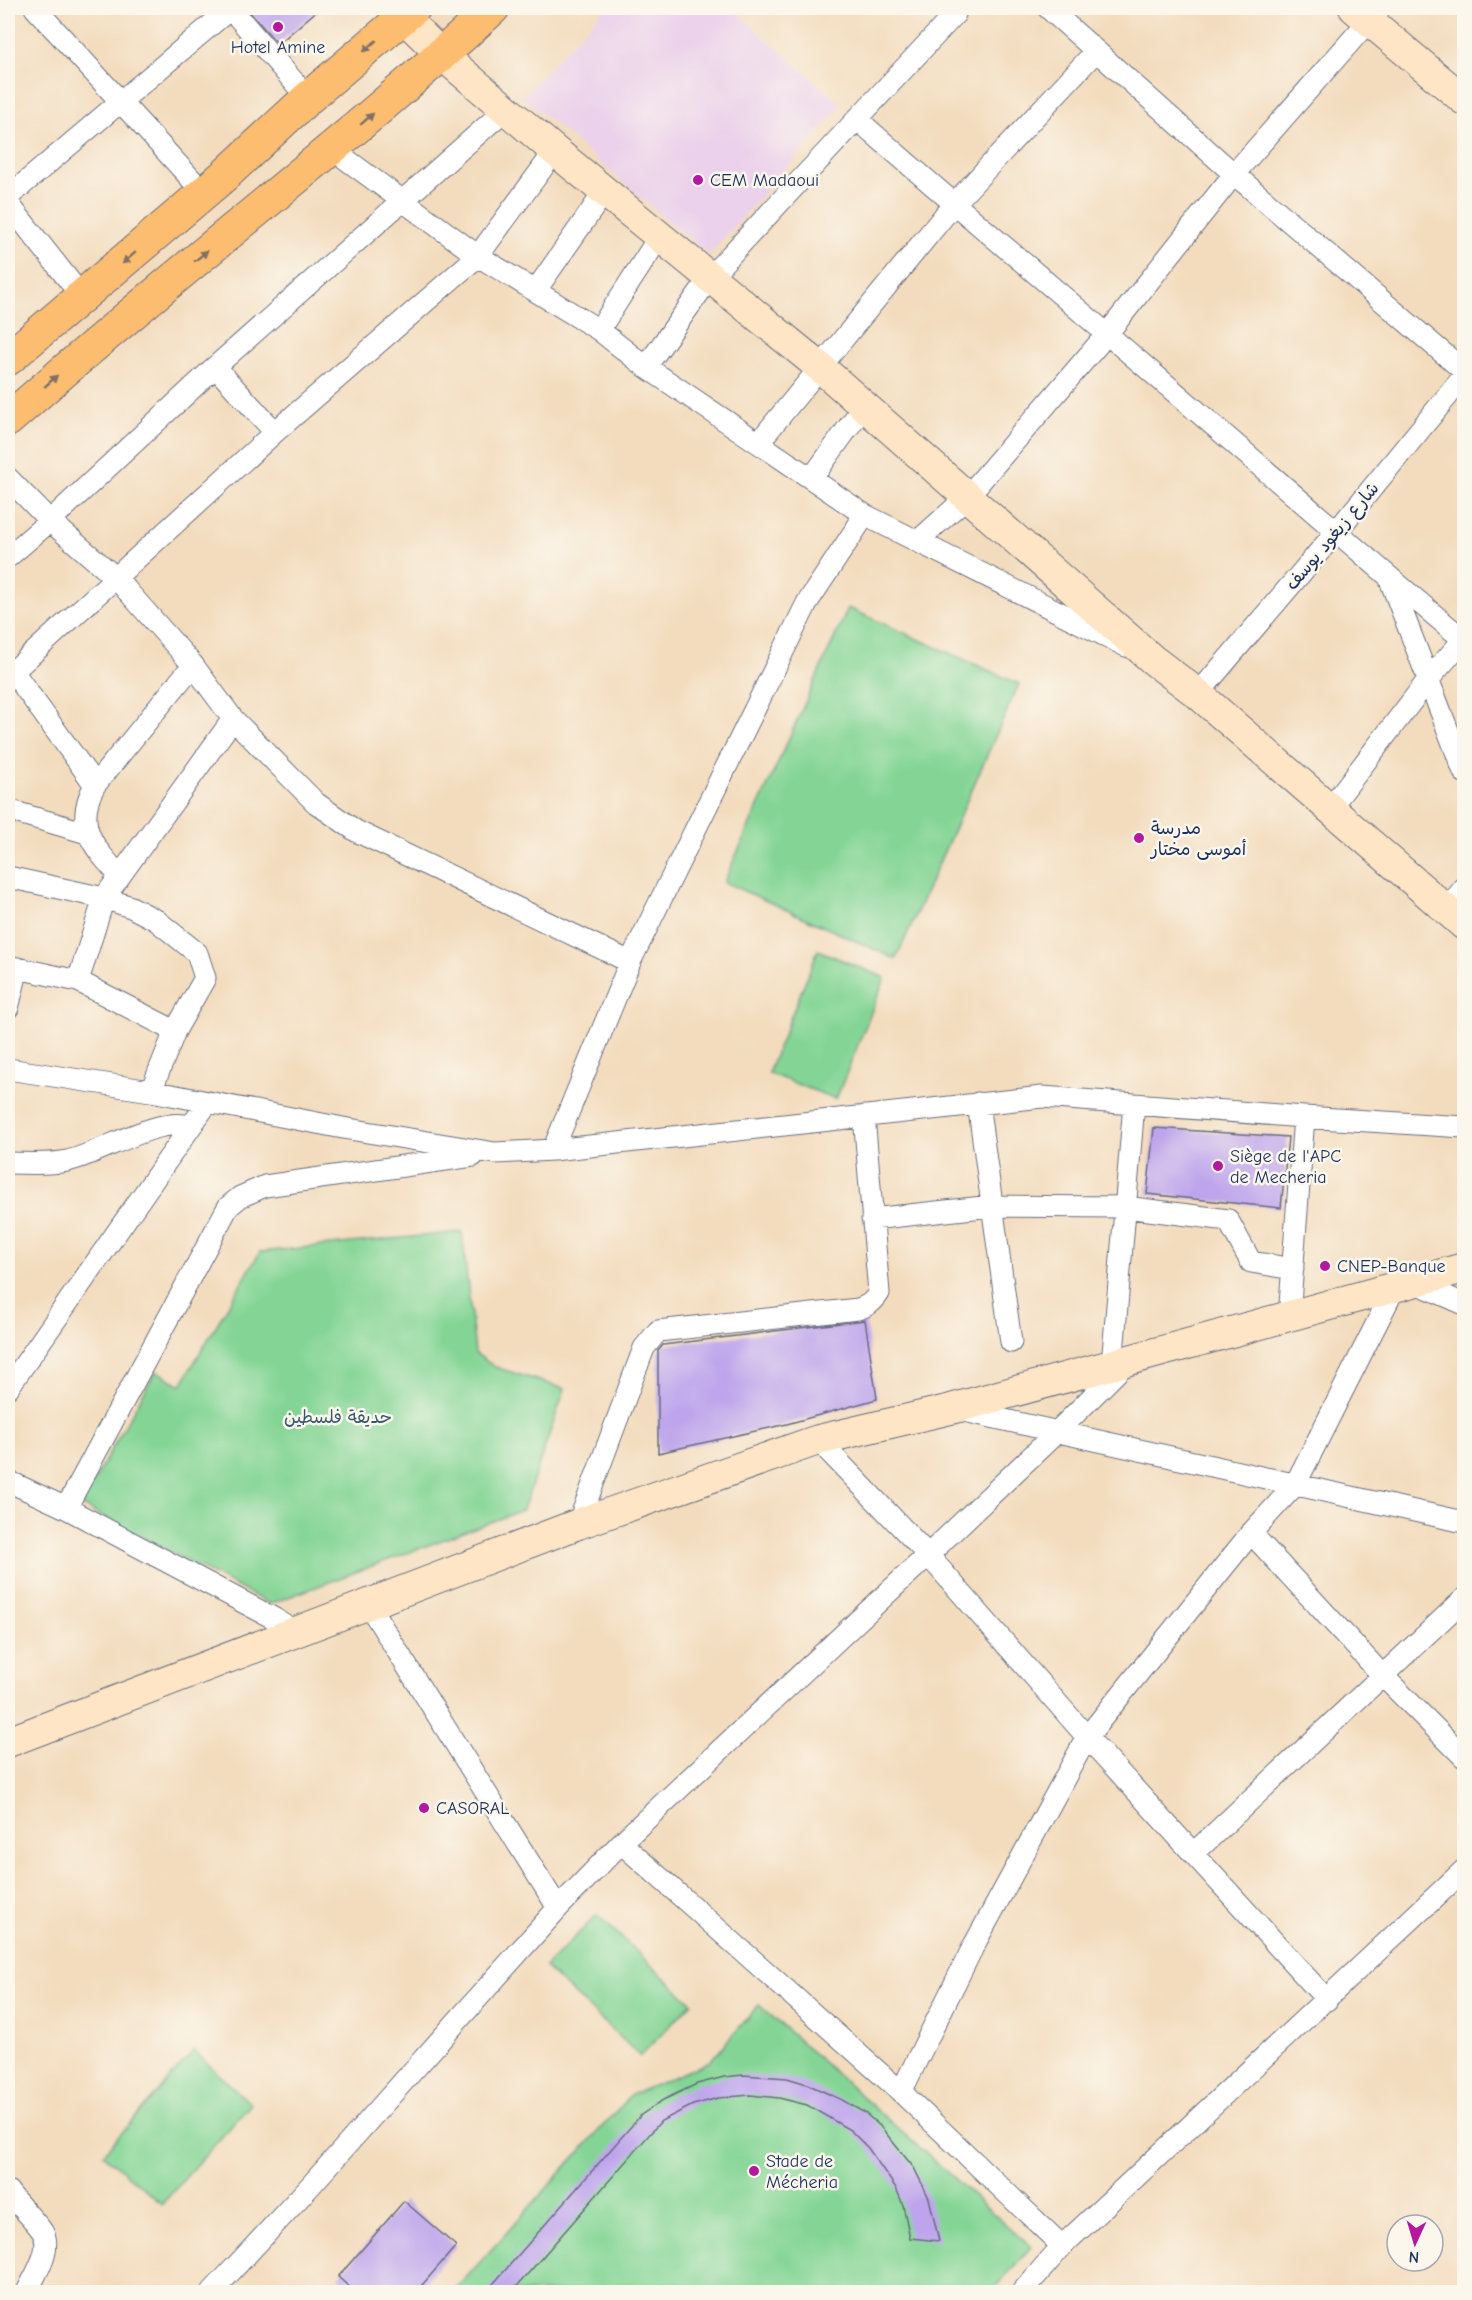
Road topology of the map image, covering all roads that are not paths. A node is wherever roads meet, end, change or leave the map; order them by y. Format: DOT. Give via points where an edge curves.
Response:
graph roads {
  1 [pos="35,8"];
  2 [pos="230,8"];
  3 [pos="493,8"];
  4 [pos="957,8"];
  5 [pos="1048,8"];
  6 [pos="408,12"];
  7 [pos="1368,12"];
  8 [pos="1096,51"];
  9 [pos="442,55"];
  10 [pos="309,98"];
  11 [pos="1464,100"];
  12 [pos="120,102"];
  13 [pos="506,109"];
  14 [pos="857,119"];
  15 [pos="332,149"];
  16 [pos="555,151"];
  17 [pos="1234,174"];
  18 [pos="605,191"];
  19 [pos="204,193"];
  20 [pos="8,197"];
  21 [pos="403,201"];
  22 [pos="8,203"];
  23 [pos="953,205"];
  24 [pos="659,237"];
  25 [pos="478,255"];
  26 [pos="711,276"];
  27 [pos="536,290"];
  28 [pos="82,298"];
  29 [pos="598,330"];
  30 [pos="1107,334"];
  31 [pos="8,359"];
  32 [pos="215,367"];
  33 [pos="646,367"];
  34 [pos="821,368"];
  35 [pos="1464,371"];
  36 [pos="1464,376"];
  37 [pos="863,407"];
  38 [pos="8,420"];
  39 [pos="275,432"];
  40 [pos="759,442"];
  41 [pos="8,478"];
  42 [pos="812,478"];
  43 [pos="967,497"];
  44 [pos="865,515"];
  45 [pos="50,521"];
  46 [pos="1336,532"];
  47 [pos="918,542"];
  48 [pos="8,557"];
  49 [pos="1389,578"];
  50 [pos="116,579"];
  51 [pos="1464,640"];
  52 [pos="1153,660"];
  53 [pos="193,665"];
  54 [pos="10,673"];
  55 [pos="1428,680"];
  56 [pos="1198,694"];
  57 [pos="233,719"];
  58 [pos="1464,772"];
  59 [pos="95,784"];
  60 [pos="1330,808"];
  61 [pos="8,810"];
  62 [pos="87,833"];
  63 [pos="120,876"];
  64 [pos="8,877"];
  65 [pos="104,898"];
  66 [pos="1458,908"];
  67 [pos="630,962"];
  68 [pos="13,967"];
  69 [pos="78,981"];
  70 [pos="8,1008"];
  71 [pos="175,1031"];
  72 [pos="8,1069"];
  73 [pos="151,1091"];
  74 [pos="208,1102"];
  75 [pos="978,1103"];
  76 [pos="1134,1104"];
  77 [pos="864,1116"];
  78 [pos="1304,1117"];
  79 [pos="190,1126"];
  80 [pos="1464,1126"];
  81 [pos="553,1150"];
  82 [pos="495,1153"];
  83 [pos="8,1163"];
  84 [pos="992,1206"];
  85 [pos="1125,1207"];
  86 [pos="872,1218"];
  87 [pos="1464,1268"];
  88 [pos="1293,1269"];
  89 [pos="1405,1286"];
  90 [pos="1464,1304"];
  91 [pos="1289,1317"];
  92 [pos="1011,1342"];
  93 [pos="1120,1363"];
  94 [pos="8,1388"];
  95 [pos="951,1408"];
  96 [pos="1057,1432"];
  97 [pos="819,1440"];
  98 [pos="8,1481"];
  99 [pos="1295,1485"];
  100 [pos="66,1508"];
  101 [pos="1464,1522"];
  102 [pos="578,1524"];
  103 [pos="1251,1533"];
  104 [pos="928,1556"];
  105 [pos="1464,1599"];
  106 [pos="368,1604"];
  107 [pos="294,1631"];
  108 [pos="1382,1675"];
  109 [pos="1087,1737"];
  110 [pos="8,1742"];
  111 [pos="1464,1757"];
  112 [pos="621,1843"];
  113 [pos="1194,1853"];
  114 [pos="1464,1870"];
  115 [pos="558,1908"];
  116 [pos="1327,2000"];
  117 [pos="901,2092"];
  118 [pos="8,2191"];
  119 [pos="1062,2246"];
  120 [pos="1024,2291"];
  121 [pos="27,2292"];
  122 [pos="212,2292"];
  1 -- 12 [label="street"];
  2 -- 10 [label="street"];
  2 -- 12 [label="street"];
  3 -- 9 [label="main road"];
  4 -- 14 [label="street"];
  5 -- 8 [label="street"];
  6 -- 9 [label="main road"];
  6 -- 10 [label="main road, one-way"];
  7 -- 11 [label="main road"];
  7 -- 17 [label="street"];
  8 -- 17 [label="street"];
  8 -- 23 [label="street"];
  9 -- 13 [label="main road"];
  15 -- 9 [label="main road, one-way"];
  10 -- 19 [label="main road"];
  12 -- 19 [label="street"];
  12 -- 20 [label="street"];
  13 -- 16 [label="main road"];
  13 -- 21 [label="street"];
  14 -- 23 [label="street"];
  14 -- 26 [label="street"];
  15 -- 21 [label="street"];
  38 -- 15 [label="main road, one-way"];
  16 -- 18 [label="main road"];
  16 -- 25 [label="street"];
  17 -- 30 [label="street"];
  17 -- 35 [label="street"];
  18 -- 24 [label="main road"];
  18 -- 27 [label="street"];
  19 -- 28 [label="main road, one-way"];
  21 -- 25 [label="street"];
  21 -- 32 [label="street"];
  22 -- 28 [label="street"];
  23 -- 30 [label="street"];
  23 -- 34 [label="street"];
  24 -- 26 [label="main road"];
  24 -- 29 [label="street"];
  25 -- 27 [label="street"];
  25 -- 39 [label="street"];
  26 -- 33 [label="street"];
  26 -- 34 [label="main road"];
  27 -- 29 [label="street"];
  28 -- 31 [label="main road"];
  29 -- 33 [label="street"];
  30 -- 43 [label="street"];
  30 -- 46 [label="street"];
  32 -- 39 [label="street"];
  32 -- 45 [label="street"];
  33 -- 40 [label="street"];
  34 -- 37 [label="main road"];
  34 -- 40 [label="street"];
  36 -- 46 [label="street, شارع زيغود يوسف"];
  37 -- 42 [label="street"];
  37 -- 43 [label="main road"];
  39 -- 50 [label="street"];
  40 -- 42 [label="street"];
  41 -- 45 [label="street"];
  42 -- 44 [label="street"];
  43 -- 47 [label="street"];
  43 -- 52 [label="main road"];
  44 -- 47 [label="street"];
  44 -- 67 [label="street" via="807,603"];
  45 -- 48 [label="street"];
  45 -- 50 [label="street"];
  46 -- 49 [label="street"];
  46 -- 56 [label="street, شارع زيغود يوسف"];
  47 -- 52 [label="street"];
  49 -- 51 [label="street"];
  49 -- 55 [label="street"];
  50 -- 53 [label="street"];
  50 -- 54 [label="street"];
  51 -- 55 [label="street"];
  52 -- 56 [label="main road"];
  53 -- 57 [label="street"];
  53 -- 59 [label="street"];
  54 -- 59 [label="street"];
  55 -- 58 [label="street"];
  55 -- 60 [label="street"];
  56 -- 60 [label="main road"];
  57 -- 63 [label="street"];
  57 -- 67 [label="street" via="316,803 356,831"];
  59 -- 62 [label="street" via="87,800"];
  60 -- 66 [label="main road"];
  61 -- 62 [label="street"];
  62 -- 63 [label="street" via="96,850"];
  63 -- 65 [label="street"];
  64 -- 65 [label="street"];
  65 -- 69 [label="street"];
  65 -- 71 [label="street" via="156,920 201,960 205,978"];
  67 -- 81 [label="street"];
  68 -- 69 [label="street"];
  68 -- 70 [label="street"];
  69 -- 71 [label="street"];
  71 -- 73 [label="street"];
  72 -- 73 [label="street"];
  73 -- 74 [label="street"];
  74 -- 79 [label="street"];
  74 -- 82 [label="street"];
  75 -- 76 [label="street" via="1042,1096"];
  75 -- 77 [label="street"];
  75 -- 84 [label="street"];
  76 -- 78 [label="street"];
  76 -- 85 [label="street"];
  77 -- 81 [label="street"];
  77 -- 86 [label="street"];
  78 -- 80 [label="street"];
  78 -- 88 [label="street"];
  79 -- 83 [label="street" via="164,1125 66,1161"];
  79 -- 94 [label="street"];
  81 -- 82 [label="street"];
  82 -- 100 [label="street" via="265,1186 240,1197 228,1207"];
  84 -- 85 [label="street"];
  84 -- 86 [label="street"];
  84 -- 92 [label="street"];
  85 -- 88 [label="street" via="1228,1220 1251,1262"];
  85 -- 93 [label="street"];
  86 -- 102 [label="street" via="879,1293 867,1307 657,1331 644,1348"];
  87 -- 89 [label="main road"];
  88 -- 91 [label="street"];
  89 -- 90 [label="street"];
  89 -- 91 [label="main road"];
  89 -- 99 [label="street"];
  91 -- 93 [label="main road"];
  93 -- 95 [label="main road"];
  93 -- 96 [label="street"];
  95 -- 96 [label="street"];
  95 -- 97 [label="main road"];
  96 -- 99 [label="street"];
  96 -- 104 [label="street"];
  97 -- 102 [label="main road"];
  97 -- 104 [label="street"];
  98 -- 100 [label="street"];
  99 -- 101 [label="street"];
  99 -- 103 [label="street"];
  100 -- 107 [label="street"];
  102 -- 106 [label="main road"];
  103 -- 108 [label="street"];
  103 -- 109 [label="street"];
  104 -- 109 [label="street"];
  104 -- 112 [label="street"];
  105 -- 108 [label="street"];
  106 -- 107 [label="main road"];
  106 -- 115 [label="street"];
  107 -- 110 [label="main road"];
  108 -- 111 [label="street"];
  108 -- 113 [label="street"];
  109 -- 113 [label="street"];
  109 -- 117 [label="street" via="973,1947"];
  112 -- 115 [label="street"];
  112 -- 117 [label="street"];
  113 -- 116 [label="street"];
  114 -- 116 [label="street"];
  115 -- 122 [label="street"];
  116 -- 119 [label="street"];
  117 -- 119 [label="street"];
  118 -- 121 [label="street" via="43,2232 46,2242"];
  119 -- 120 [label="street"];
}
